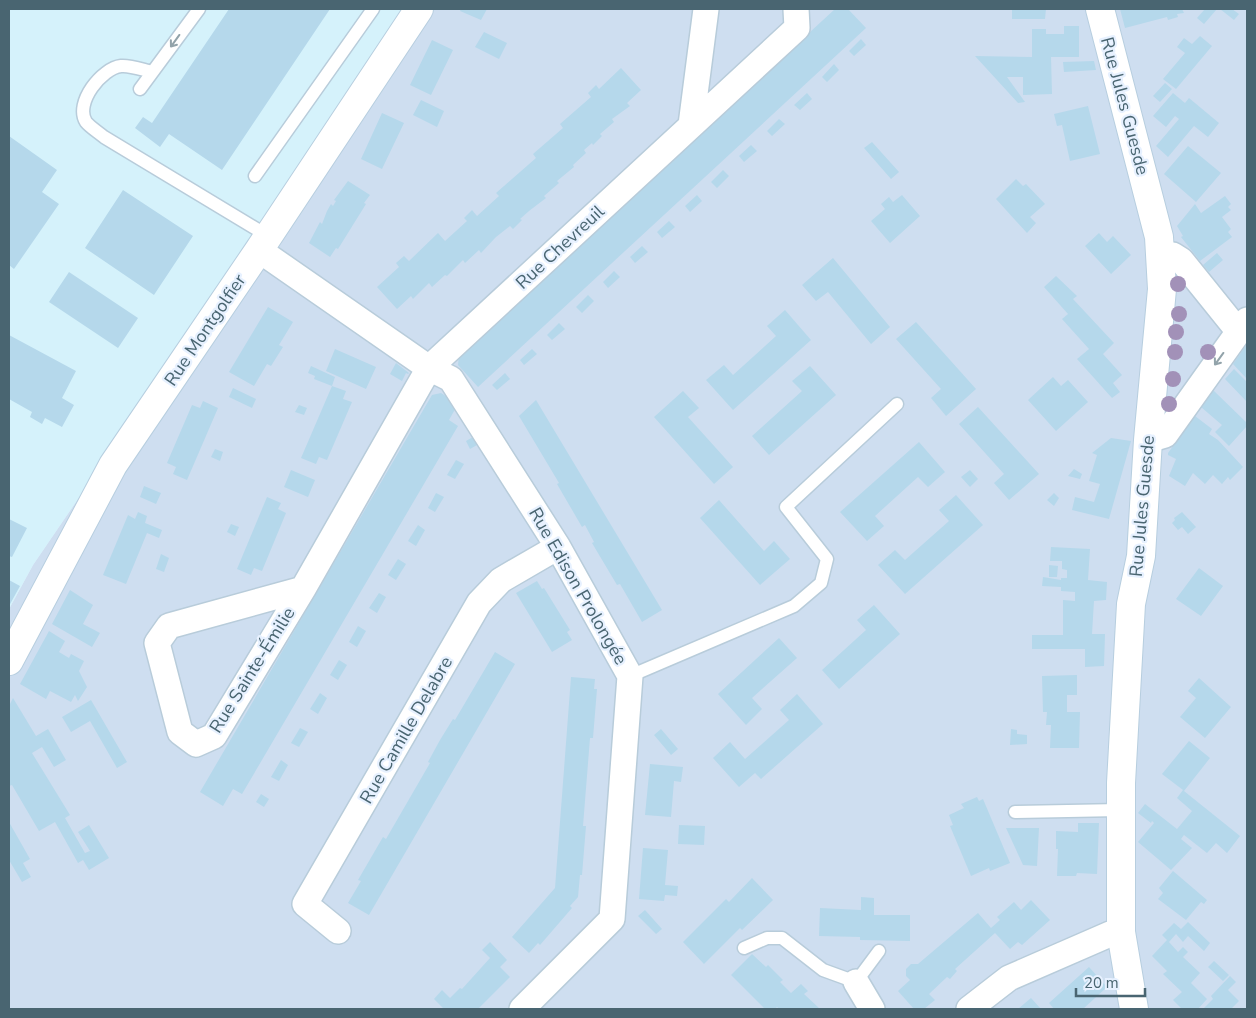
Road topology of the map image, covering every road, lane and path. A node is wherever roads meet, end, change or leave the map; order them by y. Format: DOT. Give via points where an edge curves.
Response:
graph roads {
  1 [pos="199,9"];
  2 [pos="373,9"];
  3 [pos="418,9"];
  4 [pos="706,9"];
  5 [pos="796,9"];
  6 [pos="1100,9"];
  7 [pos="152,72"];
  8 [pos="140,89"];
  9 [pos="691,125"];
  10 [pos="255,176"];
  11 [pos="264,243"];
  12 [pos="1161,257"];
  13 [pos="1243,326"];
  14 [pos="429,368"];
  15 [pos="897,404"];
  16 [pos="1148,440"];
  17 [pos="558,547"];
  18 [pos="303,589"];
  19 [pos="9,661"];
  20 [pos="630,676"];
  21 [pos="1120,810"];
  22 [pos="1015,812"];
  23 [pos="338,931"];
  24 [pos="1121,932"];
  25 [pos="744,948"];
  26 [pos="879,951"];
  27 [pos="856,982"];
  28 [pos="522,1009"];
  29 [pos="872,1009"];
  30 [pos="969,1009"];
  31 [pos="1134,1009"];
  1 -- 7 [label="lane, one-way"];
  2 -- 10 [label="lane"];
  3 -- 11 [label="street, Rue Montgolfier"];
  4 -- 9 [label="street"];
  5 -- 9 [label="street, Rue Chevreuil" via="797,28"];
  6 -- 12 [label="street, Rue Jules Guesde" via="1159,236"];
  7 -- 8 [label="lane"];
  7 -- 11 [label="lane" via="121,66 105,72 89,92 82,108 86,121 104,137"];
  9 -- 14 [label="street, Rue Chevreuil"];
  11 -- 14 [label="street, Rue Edison Prolongée"];
  11 -- 19 [label="street, Rue Montgolfier" via="113,465"];
  12 -- 13 [label="street" via="1173,255 1181,260"];
  12 -- 16 [label="street, Rue Jules Guesde" via="1162,289"];
  13 -- 16 [label="street, one-way" via="1165,435"];
  14 -- 17 [label="street, Rue Edison Prolongée" via="450,379"];
  14 -- 18 [label="street, Rue Sainte-Émilie"];
  15 -- 20 [label="lane" via="786,507 827,559 821,583 794,606"];
  16 -- 21 [label="street, Rue Jules Guesde" via="1141,556 1132,604"];
  17 -- 20 [label="street, Rue Edison Prolongée"];
  17 -- 23 [label="street, Rue Camille Delabre" via="501,580 479,602 305,904"];
  18 -- 18 [label="street, Rue Sainte-Émilie" via="214,736 196,744 180,732 157,642 168,626"];
  20 -- 28 [label="street, Rue Edison Prolongée" via="612,919"];
  21 -- 22 [label="lane"];
  21 -- 24 [label="street, Rue Jules Guesde"];
  24 -- 30 [label="street" via="1009,978"];
  24 -- 31 [label="street, Rue Jules Guesde"];
  25 -- 27 [label="lane" via="767,938 782,938 823,970"];
  26 -- 27 [label="lane"];
  27 -- 29 [label="street"];
}
